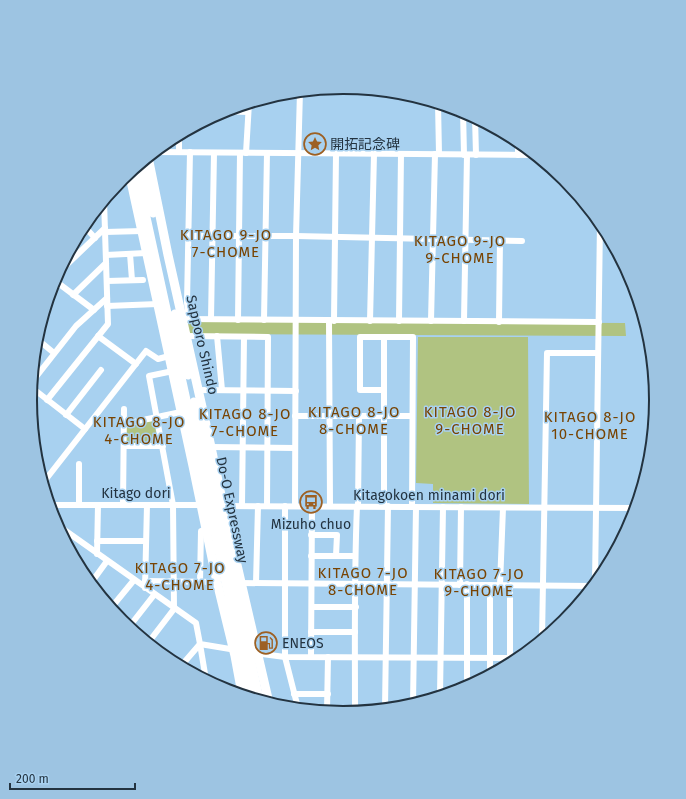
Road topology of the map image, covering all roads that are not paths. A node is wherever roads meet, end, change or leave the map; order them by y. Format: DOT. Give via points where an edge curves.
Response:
graph roads {
  1 [pos="300,96"];
  2 [pos="248,109"];
  3 [pos="438,109"];
  4 [pos="240,112"];
  5 [pos="248,112"];
  6 [pos="463,119"];
  7 [pos="476,124"];
  8 [pos="179,141"];
  9 [pos="518,149"];
  10 [pos="164,152"];
  11 [pos="179,152"];
  12 [pos="190,152"];
  13 [pos="214,152"];
  14 [pos="243,153"];
  15 [pos="267,153"];
  16 [pos="298,154"];
  17 [pos="336,154"];
  18 [pos="374,154"];
  19 [pos="402,154"];
  20 [pos="437,154"];
  21 [pos="465,155"];
  22 [pos="476,155"];
  23 [pos="518,155"];
  24 [pos="526,155"];
  25 [pos="149,163"];
  26 [pos="143,167"];
  27 [pos="136,174"];
  28 [pos="131,179"];
  29 [pos="104,208"];
  30 [pos="88,230"];
  31 [pos="105,230"];
  32 [pos="142,231"];
  33 [pos="600,234"];
  34 [pos="188,236"];
  35 [pos="212,236"];
  36 [pos="239,236"];
  37 [pos="266,236"];
  38 [pos="296,236"];
  39 [pos="334,237"];
  40 [pos="95,238"];
  41 [pos="371,239"];
  42 [pos="399,240"];
  43 [pos="432,240"];
  44 [pos="465,241"];
  45 [pos="500,241"];
  46 [pos="522,241"];
  47 [pos="130,254"];
  48 [pos="146,254"];
  49 [pos="106,255"];
  50 [pos="70,261"];
  51 [pos="106,263"];
  52 [pos="132,280"];
  53 [pos="143,280"];
  54 [pos="107,281"];
  55 [pos="59,284"];
  56 [pos="73,295"];
  57 [pos="106,298"];
  58 [pos="158,304"];
  59 [pos="107,306"];
  60 [pos="94,310"];
  61 [pos="186,319"];
  62 [pos="210,319"];
  63 [pos="238,320"];
  64 [pos="264,320"];
  65 [pos="296,320"];
  66 [pos="332,321"];
  67 [pos="370,321"];
  68 [pos="399,321"];
  69 [pos="431,321"];
  70 [pos="464,321"];
  71 [pos="499,322"];
  72 [pos="599,324"];
  73 [pos="98,336"];
  74 [pos="186,336"];
  75 [pos="217,336"];
  76 [pos="244,337"];
  77 [pos="384,337"];
  78 [pos="42,344"];
  79 [pos="54,353"];
  80 [pos="598,353"];
  81 [pos="169,356"];
  82 [pos="136,364"];
  83 [pos="102,370"];
  84 [pos="173,372"];
  85 [pos="39,373"];
  86 [pos="197,390"];
  87 [pos="222,390"];
  88 [pos="243,390"];
  89 [pos="384,390"];
  90 [pos="268,391"];
  91 [pos="296,391"];
  92 [pos="37,392"];
  93 [pos="47,400"];
  94 [pos="124,409"];
  95 [pos="181,412"];
  96 [pos="66,415"];
  97 [pos="295,416"];
  98 [pos="330,416"];
  99 [pos="383,416"];
  100 [pos="412,416"];
  101 [pos="157,417"];
  102 [pos="359,417"];
  103 [pos="124,424"];
  104 [pos="85,429"];
  105 [pos="124,446"];
  106 [pos="163,446"];
  107 [pos="211,446"];
  108 [pos="243,447"];
  109 [pos="267,447"];
  110 [pos="295,448"];
  111 [pos="79,464"];
  112 [pos="47,478"];
  113 [pos="56,505"];
  114 [pos="79,505"];
  115 [pos="98,505"];
  116 [pos="123,505"];
  117 [pos="147,505"];
  118 [pos="173,505"];
  119 [pos="202,505"];
  120 [pos="223,506"];
  121 [pos="242,506"];
  122 [pos="258,506"];
  123 [pos="267,506"];
  124 [pos="285,506"];
  125 [pos="295,506"];
  126 [pos="312,506"];
  127 [pos="330,506"];
  128 [pos="357,506"];
  129 [pos="386,506"];
  130 [pos="414,507"];
  131 [pos="442,507"];
  132 [pos="461,507"];
  133 [pos="503,508"];
  134 [pos="545,508"];
  135 [pos="596,508"];
  136 [pos="629,508"];
  137 [pos="207,530"];
  138 [pos="68,533"];
  139 [pos="311,535"];
  140 [pos="97,541"];
  141 [pos="146,541"];
  142 [pos="97,554"];
  143 [pos="311,556"];
  144 [pos="336,556"];
  145 [pos="354,556"];
  146 [pos="107,561"];
  147 [pos="595,573"];
  148 [pos="95,578"];
  149 [pos="134,580"];
  150 [pos="145,581"];
  151 [pos="174,582"];
  152 [pos="200,582"];
  153 [pos="217,582"];
  154 [pos="241,583"];
  155 [pos="256,583"];
  156 [pos="311,583"];
  157 [pos="285,584"];
  158 [pos="356,584"];
  159 [pos="386,584"];
  160 [pos="415,584"];
  161 [pos="442,584"];
  162 [pos="463,585"];
  163 [pos="490,585"];
  164 [pos="500,585"];
  165 [pos="510,585"];
  166 [pos="543,585"];
  167 [pos="586,586"];
  168 [pos="145,588"];
  169 [pos="154,595"];
  170 [pos="115,603"];
  171 [pos="312,607"];
  172 [pos="356,607"];
  173 [pos="174,609"];
  174 [pos="133,622"];
  175 [pos="311,632"];
  176 [pos="355,632"];
  177 [pos="542,632"];
  178 [pos="152,638"];
  179 [pos="200,644"];
  180 [pos="233,649"];
  181 [pos="257,653"];
  182 [pos="510,656"];
  183 [pos="284,657"];
  184 [pos="310,657"];
  185 [pos="328,657"];
  186 [pos="355,657"];
  187 [pos="385,657"];
  188 [pos="414,658"];
  189 [pos="441,658"];
  190 [pos="467,658"];
  191 [pos="490,658"];
  192 [pos="504,660"];
  193 [pos="185,662"];
  194 [pos="490,668"];
  195 [pos="205,672"];
  196 [pos="467,679"];
  197 [pos="241,687"];
  198 [pos="440,689"];
  199 [pos="250,690"];
  200 [pos="257,693"];
  201 [pos="294,694"];
  202 [pos="328,694"];
  203 [pos="267,696"];
  204 [pos="413,697"];
  205 [pos="296,702"];
  206 [pos="385,703"];
  207 [pos="327,705"];
  208 [pos="355,705"];
  1 -- 16 [label="street"];
  2 -- 5 [label="street"];
  3 -- 20 [label="street"];
  4 -- 5 [label="street"];
  5 -- 14 [label="street"];
  6 -- 21 [label="street"];
  7 -- 22 [label="street"];
  8 -- 11 [label="street"];
  9 -- 23 [label="street"];
  10 -- 11 [label="street"];
  11 -- 12 [label="street"];
  12 -- 13 [label="street"];
  12 -- 34 [label="street"];
  13 -- 14 [label="street"];
  13 -- 35 [label="street"];
  14 -- 15 [label="street"];
  14 -- 36 [label="street"];
  15 -- 16 [label="street"];
  15 -- 37 [label="street"];
  16 -- 17 [label="street"];
  16 -- 38 [label="street"];
  17 -- 18 [label="street"];
  17 -- 39 [label="street"];
  18 -- 19 [label="street"];
  18 -- 41 [label="street"];
  19 -- 20 [label="street"];
  19 -- 42 [label="street"];
  20 -- 21 [label="street"];
  20 -- 43 [label="street"];
  21 -- 22 [label="street"];
  21 -- 44 [label="street"];
  22 -- 23 [label="street"];
  23 -- 24 [label="street"];
  25 -- 61 [label="highway, Sapporo Shindo"];
  26 -- 200 [label="highway, Do-O Expressway"];
  27 -- 199 [label="highway, Do-O Expressway"];
  28 -- 32 [label="highway"];
  29 -- 31 [label="street"];
  30 -- 40 [label="street"];
  31 -- 32 [label="street"];
  31 -- 40 [label="street"];
  31 -- 49 [label="street"];
  32 -- 48 [label="highway"];
  33 -- 72 [label="street"];
  34 -- 35 [label="street"];
  34 -- 61 [label="street"];
  35 -- 36 [label="street"];
  35 -- 62 [label="street"];
  36 -- 37 [label="street"];
  36 -- 63 [label="street"];
  37 -- 38 [label="street"];
  37 -- 64 [label="street"];
  38 -- 39 [label="street"];
  38 -- 65 [label="street"];
  39 -- 41 [label="street"];
  39 -- 66 [label="street"];
  40 -- 50 [label="street"];
  41 -- 42 [label="street"];
  41 -- 67 [label="street"];
  42 -- 43 [label="street"];
  42 -- 68 [label="street"];
  43 -- 44 [label="street"];
  43 -- 69 [label="street"];
  44 -- 45 [label="street"];
  44 -- 70 [label="street"];
  45 -- 46 [label="street"];
  45 -- 71 [label="street"];
  47 -- 48 [label="street"];
  47 -- 49 [label="street"];
  47 -- 52 [label="street"];
  48 -- 58 [label="highway"];
  49 -- 51 [label="street"];
  51 -- 54 [label="street"];
  51 -- 56 [label="street"];
  52 -- 53 [label="street"];
  52 -- 54 [label="street"];
  54 -- 57 [label="street"];
  55 -- 56 [label="street"];
  56 -- 60 [label="street"];
  57 -- 59 [label="street"];
  57 -- 60 [label="street"];
  58 -- 59 [label="street"];
  58 -- 81 [label="highway"];
  59 -- 73 [label="street" via="108,324"];
  60 -- 79 [label="street" via="76,326"];
  61 -- 62 [label="street"];
  61 -- 74 [label="highway, Sapporo Shindo"];
  62 -- 63 [label="street"];
  63 -- 64 [label="street"];
  64 -- 65 [label="street"];
  65 -- 66 [label="street"];
  65 -- 91 [label="street"];
  66 -- 67 [label="street"];
  66 -- 98 [label="street"];
  67 -- 68 [label="street"];
  68 -- 69 [label="street"];
  69 -- 70 [label="street"];
  70 -- 71 [label="street"];
  71 -- 72 [label="street"];
  72 -- 80 [label="street"];
  73 -- 82 [label="street"];
  73 -- 93 [label="street"];
  74 -- 75 [label="street"];
  74 -- 86 [label="highway, Sapporo Shindo"];
  75 -- 76 [label="street"];
  75 -- 87 [label="street"];
  76 -- 88 [label="street"];
  76 -- 90 [label="street" via="268,337"];
  77 -- 89 [label="street"];
  77 -- 89 [label="street" via="360,337 360,390"];
  77 -- 100 [label="street" via="413,337"];
  78 -- 79 [label="street"];
  79 -- 85 [label="street"];
  80 -- 134 [label="street" via="547,353"];
  80 -- 135 [label="street"];
  81 -- 82 [label="street" via="158,359 146,351"];
  81 -- 84 [label="highway"];
  82 -- 104 [label="street"];
  83 -- 96 [label="street"];
  84 -- 95 [label="highway"];
  84 -- 101 [label="street" via="149,376"];
  86 -- 87 [label="street"];
  86 -- 107 [label="highway, Sapporo Shindo"];
  87 -- 88 [label="street"];
  88 -- 90 [label="street"];
  88 -- 108 [label="street"];
  89 -- 99 [label="street"];
  90 -- 91 [label="street"];
  90 -- 109 [label="street"];
  91 -- 97 [label="street"];
  92 -- 93 [label="street"];
  93 -- 96 [label="street"];
  94 -- 103 [label="street"];
  95 -- 101 [label="street"];
  95 -- 119 [label="highway"];
  96 -- 104 [label="street"];
  97 -- 98 [label="street"];
  97 -- 110 [label="street"];
  98 -- 102 [label="street"];
  98 -- 127 [label="street"];
  99 -- 100 [label="street"];
  99 -- 102 [label="street"];
  99 -- 129 [label="street"];
  100 -- 130 [label="street"];
  101 -- 103 [label="street"];
  101 -- 106 [label="street"];
  102 -- 128 [label="street"];
  103 -- 105 [label="street"];
  104 -- 112 [label="street"];
  105 -- 106 [label="street"];
  105 -- 116 [label="street"];
  106 -- 118 [label="street"];
  107 -- 108 [label="street"];
  107 -- 120 [label="highway, Sapporo Shindo"];
  108 -- 109 [label="street"];
  108 -- 121 [label="street"];
  109 -- 110 [label="street"];
  109 -- 123 [label="street"];
  110 -- 125 [label="street"];
  111 -- 114 [label="street"];
  113 -- 114 [label="street, Kitago dori"];
  114 -- 115 [label="street, Kitago dori"];
  115 -- 116 [label="street, Kitago dori"];
  115 -- 140 [label="street"];
  116 -- 117 [label="street, Kitago dori"];
  117 -- 118 [label="street, Kitago dori"];
  117 -- 141 [label="street"];
  118 -- 119 [label="street, Kitago dori"];
  118 -- 151 [label="street"];
  119 -- 120 [label="street, Kitago dori"];
  119 -- 137 [label="highway"];
  120 -- 121 [label="street, Kitagokoen minami dori"];
  120 -- 154 [label="highway, Sapporo Shindo"];
  121 -- 122 [label="street, Kitagokoen minami dori"];
  122 -- 123 [label="street, Kitagokoen minami dori"];
  122 -- 155 [label="street"];
  123 -- 124 [label="street, Kitagokoen minami dori"];
  124 -- 125 [label="street, Kitagokoen minami dori"];
  124 -- 157 [label="street"];
  125 -- 126 [label="street, Kitagokoen minami dori"];
  126 -- 127 [label="street, Kitagokoen minami dori"];
  126 -- 139 [label="street"];
  127 -- 128 [label="street, Kitagokoen minami dori"];
  128 -- 129 [label="street, Kitagokoen minami dori"];
  128 -- 145 [label="street"];
  129 -- 130 [label="street, Kitagokoen minami dori"];
  129 -- 159 [label="street"];
  130 -- 131 [label="street, Kitagokoen minami dori"];
  130 -- 160 [label="street"];
  131 -- 132 [label="street, Kitagokoen minami dori"];
  131 -- 161 [label="street"];
  132 -- 133 [label="street, Kitagokoen minami dori"];
  132 -- 162 [label="street"];
  133 -- 134 [label="street, Kitagokoen minami dori"];
  133 -- 164 [label="street"];
  134 -- 135 [label="street, Kitagokoen minami dori"];
  134 -- 166 [label="street"];
  135 -- 136 [label="street, Kitagokoen minami dori"];
  135 -- 147 [label="street"];
  137 -- 152 [label="street" via="201,531"];
  137 -- 153 [label="highway"];
  138 -- 142 [label="street"];
  139 -- 143 [label="street"];
  139 -- 144 [label="street" via="336,535"];
  140 -- 141 [label="street"];
  140 -- 142 [label="street"];
  141 -- 150 [label="street"];
  142 -- 146 [label="street"];
  143 -- 144 [label="street"];
  143 -- 156 [label="street"];
  144 -- 145 [label="street"];
  145 -- 158 [label="street"];
  146 -- 148 [label="street"];
  146 -- 149 [label="street"];
  149 -- 168 [label="street"];
  149 -- 170 [label="street"];
  150 -- 151 [label="street"];
  150 -- 168 [label="street"];
  151 -- 152 [label="street"];
  151 -- 173 [label="street"];
  152 -- 153 [label="street"];
  153 -- 180 [label="highway"];
  154 -- 155 [label="street"];
  154 -- 181 [label="highway, Sapporo Shindo"];
  155 -- 157 [label="street"];
  156 -- 157 [label="street"];
  156 -- 158 [label="street"];
  156 -- 171 [label="street"];
  157 -- 183 [label="street"];
  158 -- 159 [label="street"];
  158 -- 172 [label="street"];
  159 -- 160 [label="street"];
  159 -- 187 [label="street"];
  160 -- 161 [label="street"];
  160 -- 188 [label="street"];
  161 -- 162 [label="street"];
  161 -- 189 [label="street"];
  162 -- 163 [label="street"];
  162 -- 190 [label="street"];
  163 -- 164 [label="street"];
  163 -- 191 [label="street"];
  164 -- 165 [label="street"];
  165 -- 166 [label="street"];
  165 -- 182 [label="street"];
  166 -- 167 [label="street"];
  166 -- 177 [label="street"];
  168 -- 169 [label="street"];
  169 -- 173 [label="street"];
  169 -- 174 [label="street"];
  171 -- 172 [label="street"];
  171 -- 175 [label="street"];
  172 -- 176 [label="street"];
  173 -- 178 [label="street"];
  173 -- 179 [label="street" via="196,623"];
  175 -- 176 [label="street"];
  175 -- 184 [label="street"];
  176 -- 186 [label="street"];
  179 -- 180 [label="street"];
  179 -- 193 [label="street"];
  179 -- 195 [label="street"];
  180 -- 181 [label="street"];
  180 -- 197 [label="highway"];
  181 -- 183 [label="street"];
  181 -- 203 [label="highway, Sapporo Shindo"];
  183 -- 184 [label="street"];
  183 -- 201 [label="street"];
  184 -- 185 [label="street"];
  185 -- 186 [label="street"];
  185 -- 202 [label="street"];
  186 -- 187 [label="street"];
  186 -- 208 [label="street"];
  187 -- 188 [label="street"];
  187 -- 206 [label="street"];
  188 -- 189 [label="street"];
  188 -- 204 [label="street"];
  189 -- 190 [label="street"];
  189 -- 198 [label="street"];
  190 -- 191 [label="street"];
  190 -- 196 [label="street"];
  191 -- 192 [label="street"];
  191 -- 194 [label="street"];
  201 -- 202 [label="street"];
  201 -- 205 [label="street"];
  202 -- 207 [label="street"];
}
